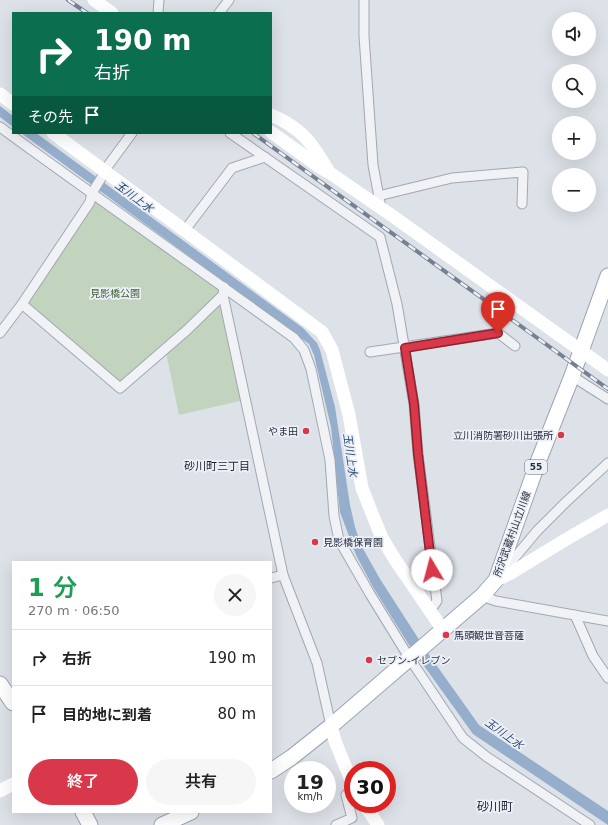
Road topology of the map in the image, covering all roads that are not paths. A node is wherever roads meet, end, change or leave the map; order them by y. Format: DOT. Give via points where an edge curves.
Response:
graph roads {
  1 [pos="159,0"];
  2 [pos="229,0"];
  3 [pos="364,0"];
  4 [pos="98,1"];
  5 [pos="111,12"];
  6 [pos="158,12"];
  7 [pos="220,12"];
  8 [pos="0,94"];
  9 [pos="12,103"];
  10 [pos="272,115"];
  11 [pos="0,127"];
  12 [pos="272,133"];
  13 [pos="54,134"];
  14 [pos="131,134"];
  15 [pos="231,134"];
  16 [pos="265,158"];
  17 [pos="104,173"];
  18 [pos="330,173"];
  19 [pos="92,191"];
  20 [pos="379,202"];
  21 [pos="522,204"];
  22 [pos="184,230"];
  23 [pos="608,276"];
  24 [pos="224,291"];
  25 [pos="604,300"];
  26 [pos="22,304"];
  27 [pos="0,333"];
  28 [pos="515,346"];
  29 [pos="405,348"];
  30 [pos="580,351"];
  31 [pos="370,352"];
  32 [pos="608,370"];
  33 [pos="572,376"];
  34 [pos="608,399"];
  35 [pos="608,463"];
  36 [pos="608,515"];
  37 [pos="502,563"];
  38 [pos="283,575"];
  39 [pos="272,578"];
  40 [pos="496,580"];
  41 [pos="482,596"];
  42 [pos="430,610"];
  43 [pos="575,615"];
  44 [pos="608,621"];
  45 [pos="439,634"];
  46 [pos="412,658"];
  47 [pos="608,678"];
  48 [pos="0,684"];
  49 [pos="12,702"];
  50 [pos="331,726"];
  51 [pos="344,763"];
  52 [pos="272,770"];
  53 [pos="12,785"];
  54 [pos="0,791"];
  55 [pos="84,813"];
  56 [pos="188,813"];
  57 [pos="351,813"];
  58 [pos="370,813"];
  59 [pos="90,825"];
  60 [pos="162,825"];
  61 [pos="336,825"];
  62 [pos="378,825"];
  63 [pos="590,825"];
  1 -- 6 [label="street"];
  2 -- 7 [label="street"];
  3 -- 20 [label="street" via="364,36 373,158"];
  4 -- 5 [label="street"];
  8 -- 9 [label="street"];
  10 -- 18 [label="street" via="286,121 301,133"];
  11 -- 19 [label="street"];
  12 -- 18 [label="street"];
  13 -- 17 [label="street"];
  14 -- 17 [label="street"];
  15 -- 16 [label="street"];
  16 -- 22 [label="street" via="232,168"];
  16 -- 29 [label="street" via="380,237"];
  17 -- 19 [label="street"];
  17 -- 22 [label="street"];
  18 -- 20 [label="street"];
  19 -- 24 [label="street"];
  19 -- 26 [label="street" via="90,202"];
  20 -- 21 [label="street" via="452,178 523,172"];
  20 -- 30 [label="street"];
  22 -- 42 [label="street" via="314,324 327,339 349,415 362,488 382,538"];
  23 -- 25 [label="main road, 所沢武蔵村山立川線 / 55"];
  24 -- 26 [label="street" via="187,330 120,388"];
  24 -- 38 [label="street"];
  24 -- 46 [label="street" via="294,338 304,350 311,369 330,460 334,516 339,540"];
  25 -- 30 [label="main road, 所沢武蔵村山立川線 / 55"];
  26 -- 27 [label="street"];
  28 -- 29 [label="street" via="498,333"];
  29 -- 31 [label="street"];
  29 -- 42 [label="street" via="437,601"];
  30 -- 32 [label="street"];
  30 -- 33 [label="main road, 所沢武蔵村山立川線 / 55"];
  33 -- 34 [label="street"];
  33 -- 37 [label="main road, 所沢武蔵村山立川線 / 55"];
  35 -- 37 [label="street" via="537,531 511,562"];
  36 -- 40 [label="street"];
  37 -- 40 [label="main road, 所沢武蔵村山立川線 / 55"];
  38 -- 39 [label="street"];
  38 -- 50 [label="street" via="317,663"];
  40 -- 41 [label="main road, 所沢武蔵村山立川線 / 55"];
  41 -- 43 [label="street" via="496,601"];
  41 -- 45 [label="main road, 所沢武蔵村山立川線 / 55"];
  42 -- 45 [label="street"];
  43 -- 44 [label="street"];
  43 -- 47 [label="street" via="593,656"];
  45 -- 46 [label="main road, 55"];
  46 -- 50 [label="main road, 55"];
  46 -- 63 [label="street" via="462,738 486,757"];
  48 -- 49 [label="main road"];
  50 -- 51 [label="street"];
  50 -- 52 [label="main road, 55"];
  53 -- 54 [label="street"];
  55 -- 59 [label="main road"];
  56 -- 60 [label="main road"];
  57 -- 61 [label="street" via="352,818"];
  58 -- 62 [label="street"];
}
